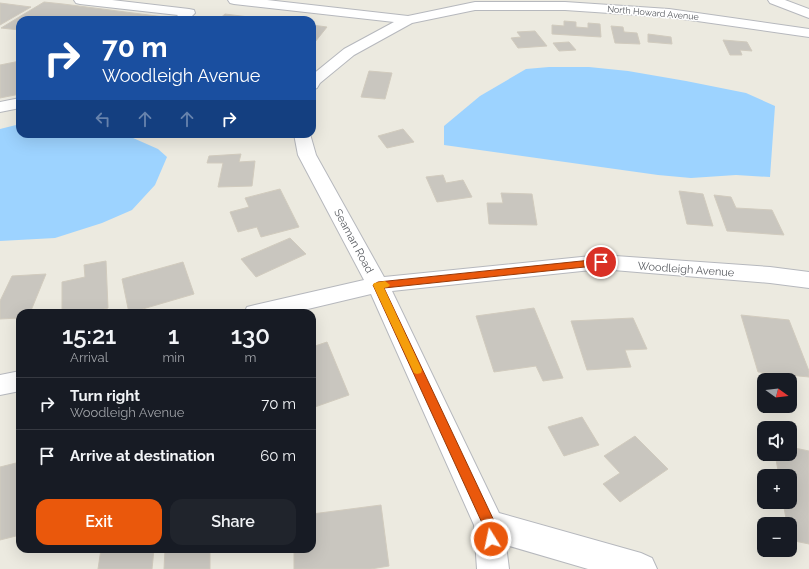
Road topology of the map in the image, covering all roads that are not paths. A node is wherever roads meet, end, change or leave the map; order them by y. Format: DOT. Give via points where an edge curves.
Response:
graph roads {
  1 [pos="80,0"];
  2 [pos="234,0"];
  3 [pos="774,0"];
  4 [pos="477,3"];
  5 [pos="809,14"];
  6 [pos="185,16"];
  7 [pos="408,20"];
  8 [pos="809,33"];
  9 [pos="316,79"];
  10 [pos="16,104"];
  11 [pos="0,107"];
  12 [pos="303,138"];
  13 [pos="809,280"];
  14 [pos="378,285"];
  15 [pos="273,309"];
  16 [pos="16,382"];
  17 [pos="0,385"];
  18 [pos="489,525"];
  19 [pos="494,569"];
  20 [pos="641,569"];
  1 -- 6 [label="street" via="189,13"];
  2 -- 7 [label="street, North Howard Avenue"];
  3 -- 5 [label="street"];
  4 -- 7 [label="street, North Howard Avenue"];
  4 -- 8 [label="street, North Howard Avenue" via="669,13"];
  7 -- 9 [label="street" via="349,52"];
  10 -- 11 [label="street"];
  12 -- 14 [label="street, Seaman Road" via="307,155"];
  13 -- 14 [label="street, Woodleigh Avenue" via="601,262"];
  14 -- 15 [label="street, Woodleigh Avenue"];
  14 -- 18 [label="street, Seaman Road"];
  16 -- 17 [label="street"];
  18 -- 19 [label="street, Seaman Road"];
  18 -- 20 [label="street"];
}
